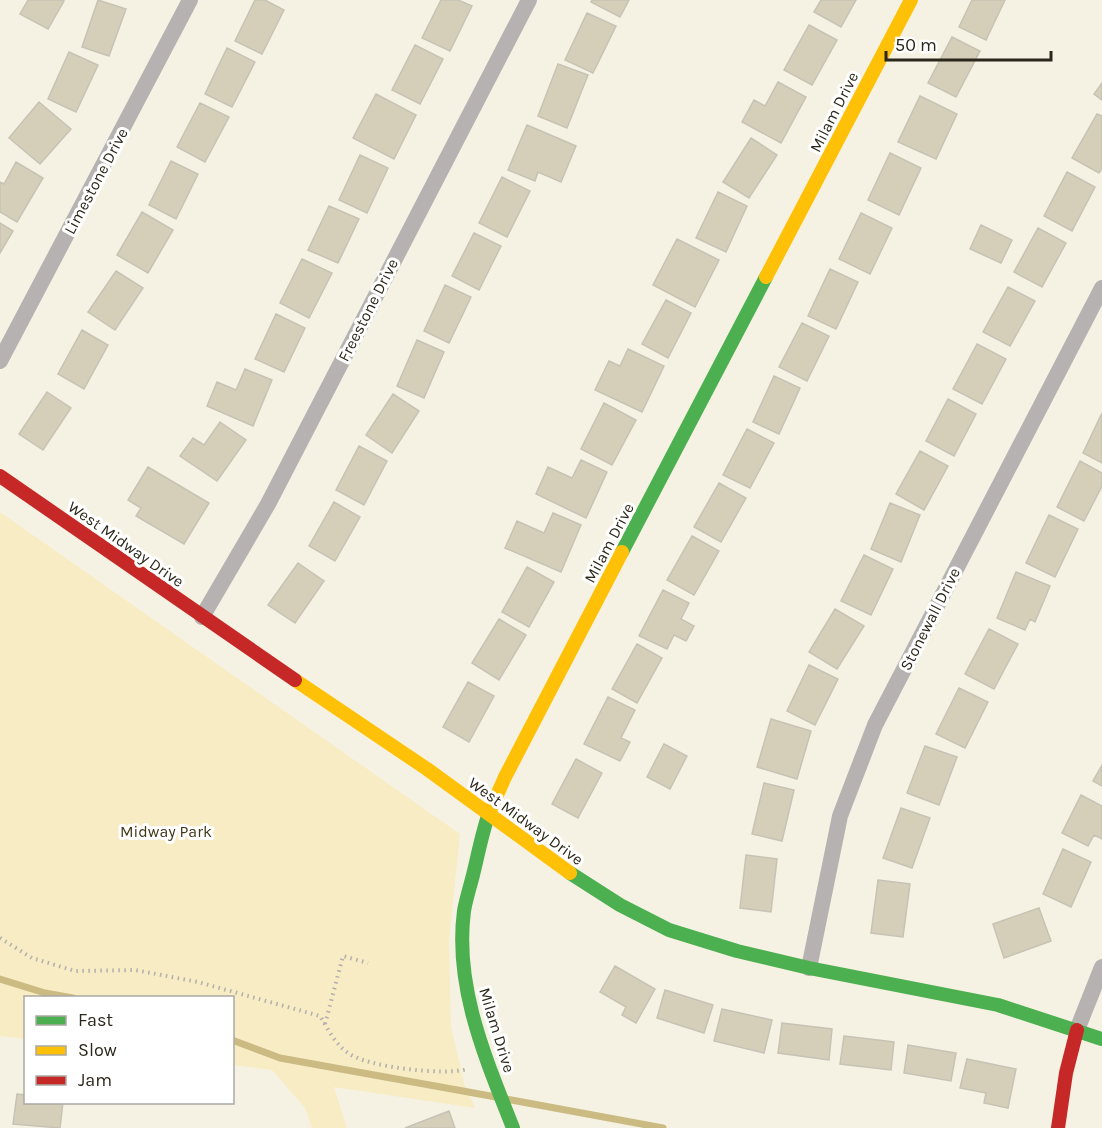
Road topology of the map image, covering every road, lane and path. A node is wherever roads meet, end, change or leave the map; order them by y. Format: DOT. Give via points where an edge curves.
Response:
graph roads {
  1 [pos="190,0"];
  2 [pos="529,0"];
  3 [pos="911,0"];
  4 [pos="1102,288"];
  5 [pos="0,361"];
  6 [pos="0,476"];
  7 [pos="202,617"];
  8 [pos="488,814"];
  9 [pos="0,938"];
  10 [pos="368,963"];
  11 [pos="1102,967"];
  12 [pos="808,968"];
  13 [pos="325,1024"];
  14 [pos="1077,1030"];
  15 [pos="1102,1039"];
  16 [pos="489,1067"];
  17 [pos="511,1123"];
  18 [pos="1058,1128"];
  1 -- 5 [label="street, Limestone Drive"];
  2 -- 7 [label="street, Freestone Drive" via="268,504"];
  3 -- 8 [label="street, Milam Drive"];
  4 -- 12 [label="street, Stonewall Drive" via="875,724 840,816"];
  6 -- 7 [label="street, West Midway Drive"];
  7 -- 8 [label="street, West Midway Drive"];
  8 -- 12 [label="street, West Midway Drive" via="581,881 669,930"];
  8 -- 16 [label="street, Milam Drive" via="464,910 464,946 471,1013"];
  9 -- 13 [label="path" via="32,958 75,971 135,970 198,982 320,1016"];
  10 -- 13 [label="path" via="343,956"];
  11 -- 14 [label="street"];
  12 -- 14 [label="street, West Midway Drive" via="998,1005"];
  13 -- 16 [label="path" via="348,1054 365,1062 435,1072"];
  14 -- 15 [label="street, West Midway Drive"];
  14 -- 18 [label="street" via="1065,1073"];
  16 -- 17 [label="street, Milam Drive"];
}
